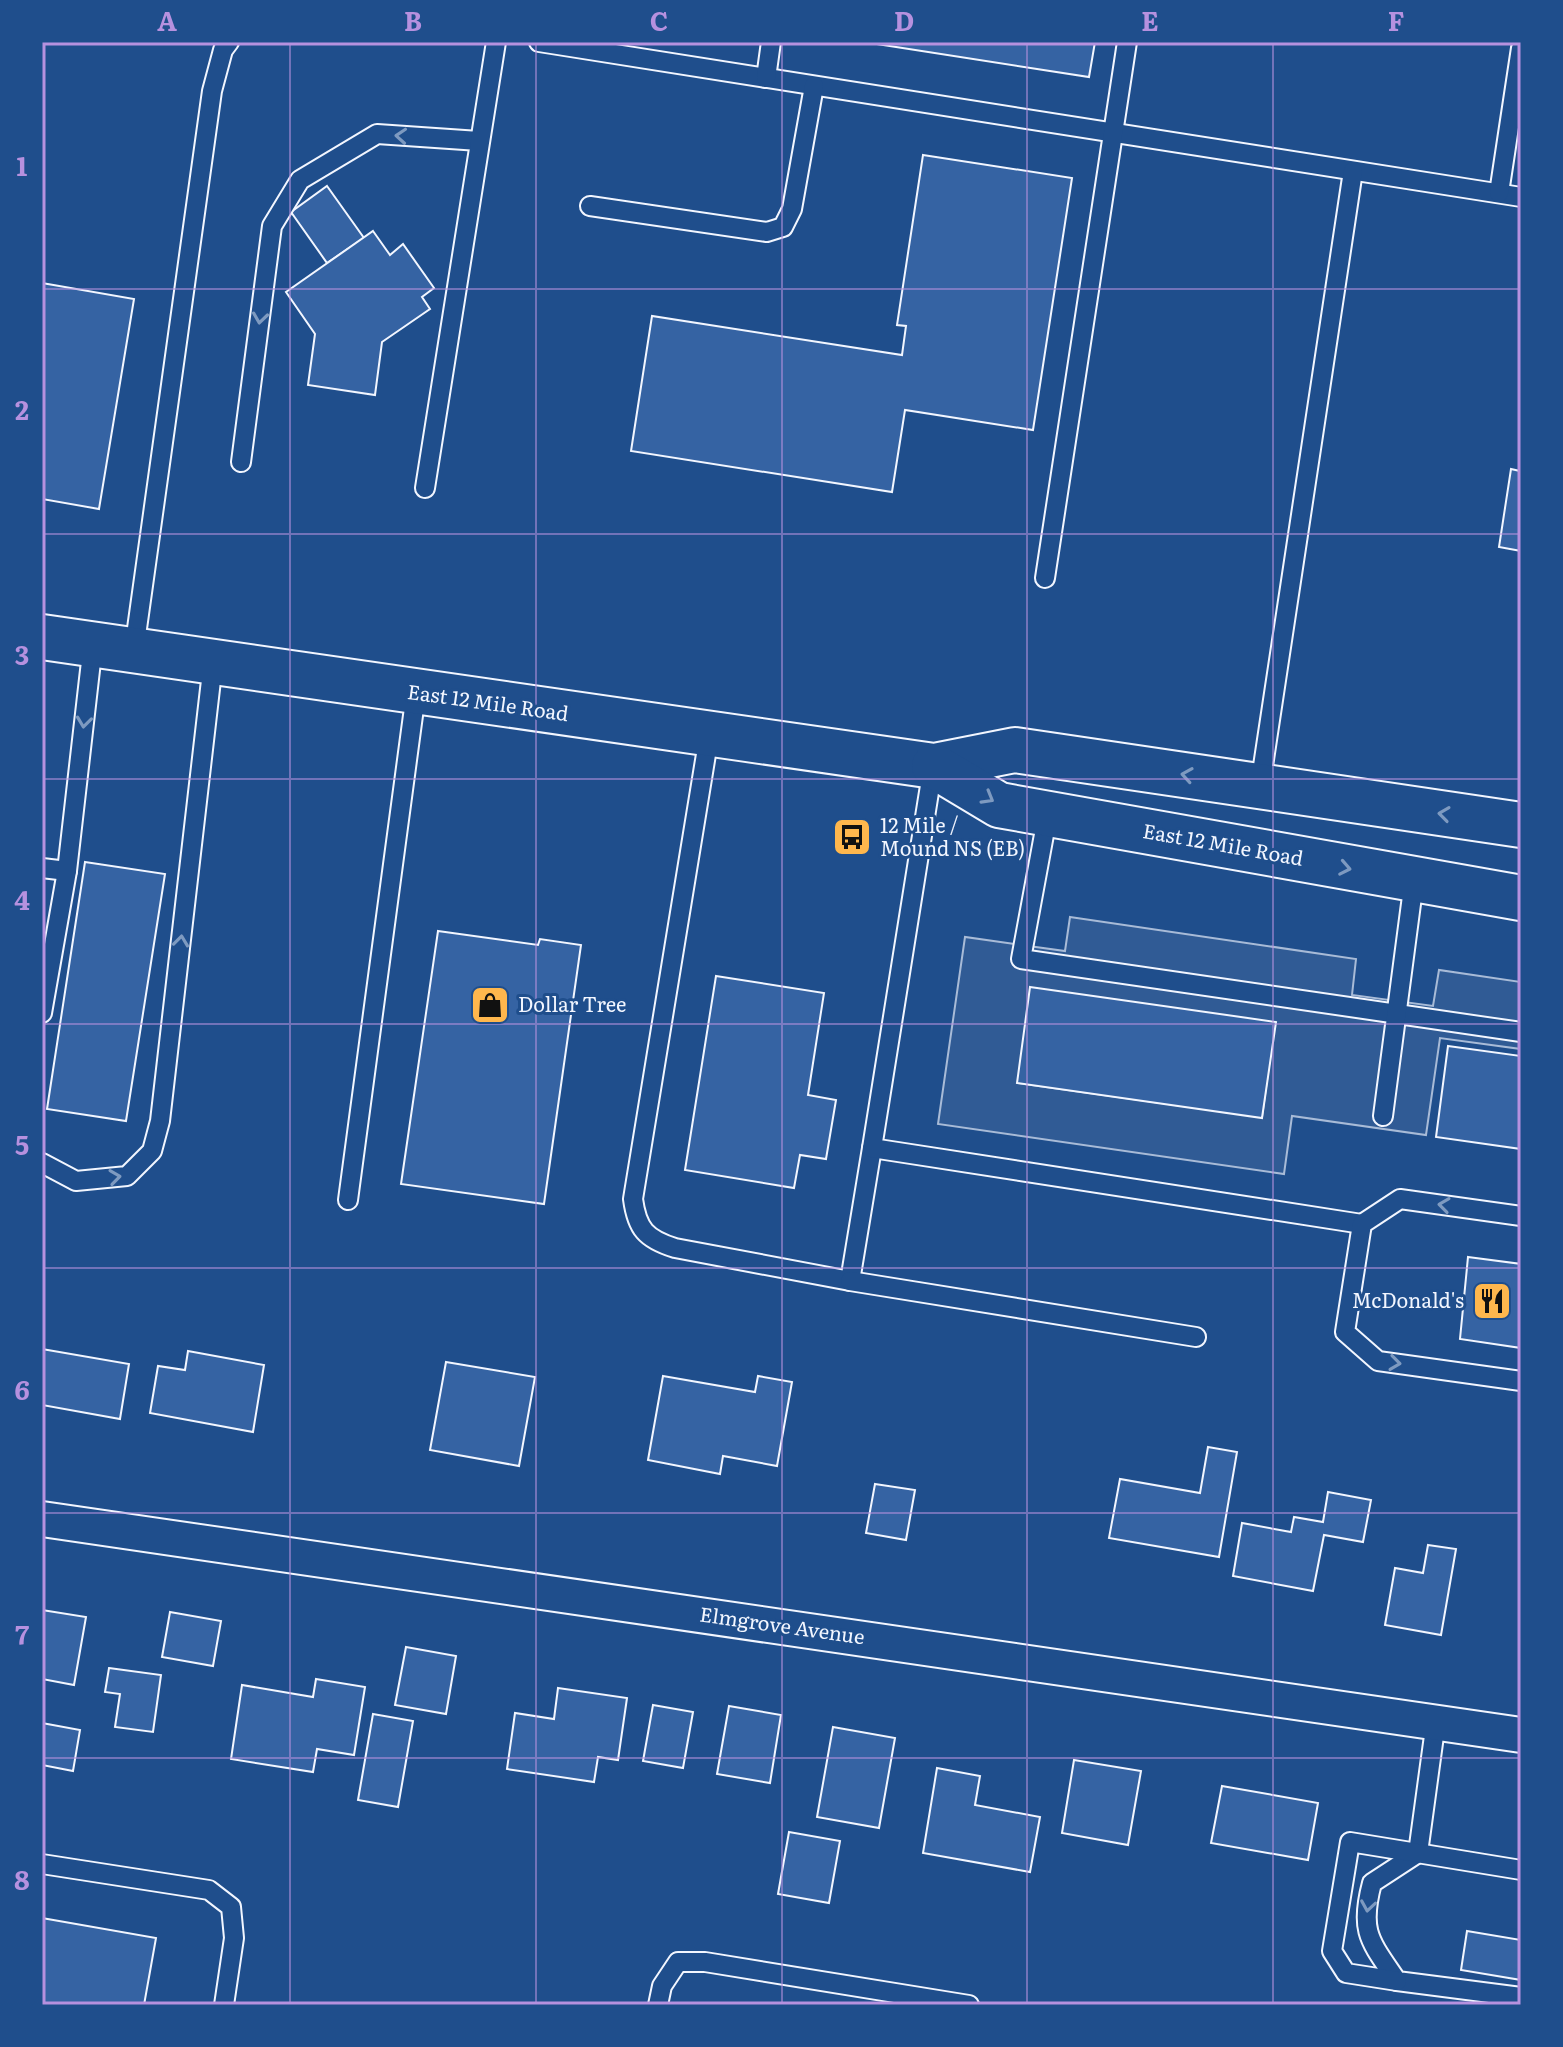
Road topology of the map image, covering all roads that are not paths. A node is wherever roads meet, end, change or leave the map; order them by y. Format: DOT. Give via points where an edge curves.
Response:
graph roads {
  1 [pos="229,42"];
  2 [pos="496,42"];
  3 [pos="539,42"];
  4 [pos="771,42"];
  5 [pos="1127,42"];
  6 [pos="1521,48"];
  7 [pos="766,78"];
  8 [pos="814,86"];
  9 [pos="1113,134"];
  10 [pos="479,141"];
  11 [pos="1353,171"];
  12 [pos="1499,193"];
  13 [pos="1521,197"];
  14 [pos="590,206"];
  15 [pos="241,462"];
  16 [pos="425,488"];
  17 [pos="1045,578"];
  18 [pos="42,637"];
  19 [pos="113,648"];
  20 [pos="213,663"];
  21 [pos="416,693"];
  22 [pos="709,736"];
  23 [pos="934,766"];
  24 [pos="1260,786"];
  25 [pos="1048,813"];
  26 [pos="1521,825"];
  27 [pos="42,868"];
  28 [pos="67,871"];
  29 [pos="1414,881"];
  30 [pos="1521,898"];
  31 [pos="42,1013"];
  32 [pos="1396,1016"];
  33 [pos="1521,1032"];
  34 [pos="1383,1116"];
  35 [pos="872,1148"];
  36 [pos="42,1163"];
  37 [pos="348,1200"];
  38 [pos="1521,1216"];
  39 [pos="1362,1224"];
  40 [pos="850,1281"];
  41 [pos="1196,1337"];
  42 [pos="1521,1381"];
  43 [pos="42,1519"];
  44 [pos="1436,1721"];
  45 [pos="1521,1735"];
  46 [pos="1418,1853"];
  47 [pos="42,1864"];
  48 [pos="1521,1870"];
  49 [pos="1397,1981"];
  50 [pos="1521,1997"];
  51 [pos="930,2002"];
  52 [pos="224,2005"];
  53 [pos="658,2005"];
  54 [pos="969,2005"];
  1 -- 19 [label="lane" via="212,91"];
  2 -- 10 [label="lane"];
  3 -- 7 [label="lane"];
  4 -- 7 [label="lane"];
  5 -- 9 [label="lane"];
  6 -- 12 [label="lane"];
  7 -- 8 [label="lane"];
  8 -- 9 [label="lane"];
  8 -- 14 [label="lane" via="792,209 783,227 767,232"];
  9 -- 11 [label="lane"];
  9 -- 17 [label="lane"];
  10 -- 15 [label="lane, one-way" via="377,134 300,180 272,226"];
  10 -- 16 [label="lane"];
  11 -- 12 [label="lane"];
  11 -- 24 [label="lane"];
  12 -- 13 [label="lane"];
  18 -- 19 [label="main road, East 12 Mile Road"];
  19 -- 20 [label="main road, East 12 Mile Road"];
  19 -- 28 [label="lane, one-way"];
  20 -- 21 [label="main road, East 12 Mile Road"];
  36 -- 20 [label="lane, one-way" via="76,1181 127,1176 152,1151 160,1121"];
  21 -- 22 [label="main road, East 12 Mile Road"];
  21 -- 37 [label="lane"];
  22 -- 23 [label="main road, East 12 Mile Road"];
  22 -- 40 [label="lane" via="633,1199 636,1224 653,1241 675,1248"];
  24 -- 23 [label="main road, East 12 Mile Road, one-way" via="1015,750"];
  23 -- 25 [label="main road, East 12 Mile Road, one-way" via="999,805"];
  23 -- 35 [label="lane"];
  26 -- 24 [label="main road, East 12 Mile Road, one-way"];
  25 -- 29 [label="main road, East 12 Mile Road, one-way"];
  25 -- 32 [label="lane" via="1021,959"];
  27 -- 28 [label="lane"];
  28 -- 31 [label="lane"];
  29 -- 30 [label="main road, East 12 Mile Road"];
  29 -- 32 [label="lane"];
  32 -- 33 [label="lane"];
  32 -- 34 [label="lane"];
  35 -- 39 [label="lane"];
  35 -- 40 [label="lane"];
  38 -- 39 [label="lane, one-way" via="1400,1199"];
  39 -- 42 [label="lane, one-way" via="1345,1332 1378,1361"];
  40 -- 41 [label="lane"];
  43 -- 44 [label="street, Elmgrove Avenue"];
  44 -- 45 [label="street, Elmgrove Avenue"];
  44 -- 46 [label="lane"];
  46 -- 48 [label="lane"];
  46 -- 49 [label="lane, one-way" via="1372,1883 1366,1907 1365,1929"];
  46 -- 49 [label="lane" via="1350,1842 1332,1951 1346,1973"];
  47 -- 52 [label="lane" via="209,1890 231,1907 234,1938"];
  49 -- 50 [label="lane"];
  51 -- 53 [label="lane" via="705,1962 678,1962 662,1986"];
  51 -- 54 [label="lane"];
}
